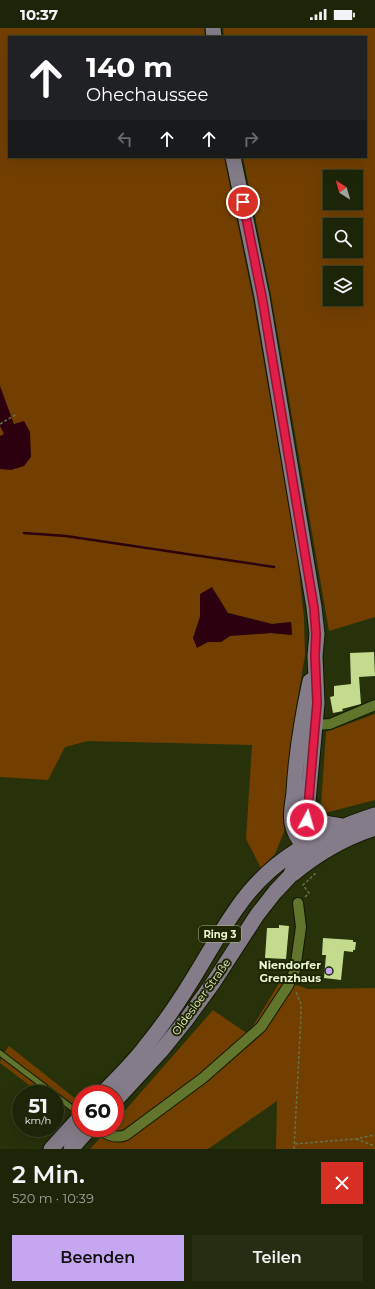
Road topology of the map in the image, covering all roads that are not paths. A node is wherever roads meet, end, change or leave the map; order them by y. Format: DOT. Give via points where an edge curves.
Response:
graph roads {
  1 [pos="233,158"];
  2 [pos="315,656"];
  3 [pos="375,705"];
  4 [pos="304,708"];
  5 [pos="315,725"];
  6 [pos="298,740"];
  7 [pos="308,808"];
  8 [pos="375,815"];
  9 [pos="292,821"];
  10 [pos="343,826"];
  11 [pos="375,828"];
  12 [pos="304,845"];
  13 [pos="322,852"];
  14 [pos="279,864"];
  15 [pos="290,876"];
  16 [pos="298,903"];
  17 [pos="0,1052"];
  18 [pos="42,1085"];
  19 [pos="110,1085"];
  20 [pos="124,1091"];
  21 [pos="64,1102"];
  22 [pos="72,1109"];
  23 [pos="72,1126"];
  24 [pos="124,1136"];
  25 [pos="82,1137"];
  26 [pos="51,1149"];
  27 [pos="71,1149"];
  1 -- 2 [label="main road" via="262,297 312,591 316,634"];
  2 -- 4 [label="main road"];
  2 -- 5 [label="main road, Oldesloer Straße"];
  3 -- 5 [label="street" via="330,724"];
  4 -- 5 [label="street" via="308,718"];
  4 -- 6 [label="main road"];
  5 -- 6 [label="street"];
  5 -- 7 [label="main road, Oldesloer Straße"];
  6 -- 9 [label="main road"];
  7 -- 10 [label="main road" via="320,822"];
  7 -- 12 [label="main road, Oldesloer Straße"];
  8 -- 10 [label="main road, Ring 3"];
  9 -- 12 [label="main road"];
  9 -- 14 [label="main road" via="288,842"];
  10 -- 12 [label="main road, Ring 3"];
  11 -- 13 [label="main road, Ring 3" via="348,838"];
  12 -- 13 [label="main road" via="312,851"];
  12 -- 14 [label="main road, Ring 3"];
  12 -- 15 [label="main road, Oldesloer Straße"];
  13 -- 15 [label="main road, Ring 3"];
  14 -- 19 [label="main road, Oldesloer Straße / Ring 3" via="245,897 167,1018 145,1048"];
  15 -- 20 [label="main road, Oldesloer Straße / Ring 3" via="257,915 186,1020"];
  16 -- 24 [label="street" via="301,927 295,970 288,986 261,1027 203,1078"];
  17 -- 18 [label="lane"];
  21 -- 22 [label="lane"];
  23 -- 26 [label="main road"];
  25 -- 27 [label="main road"];
}
